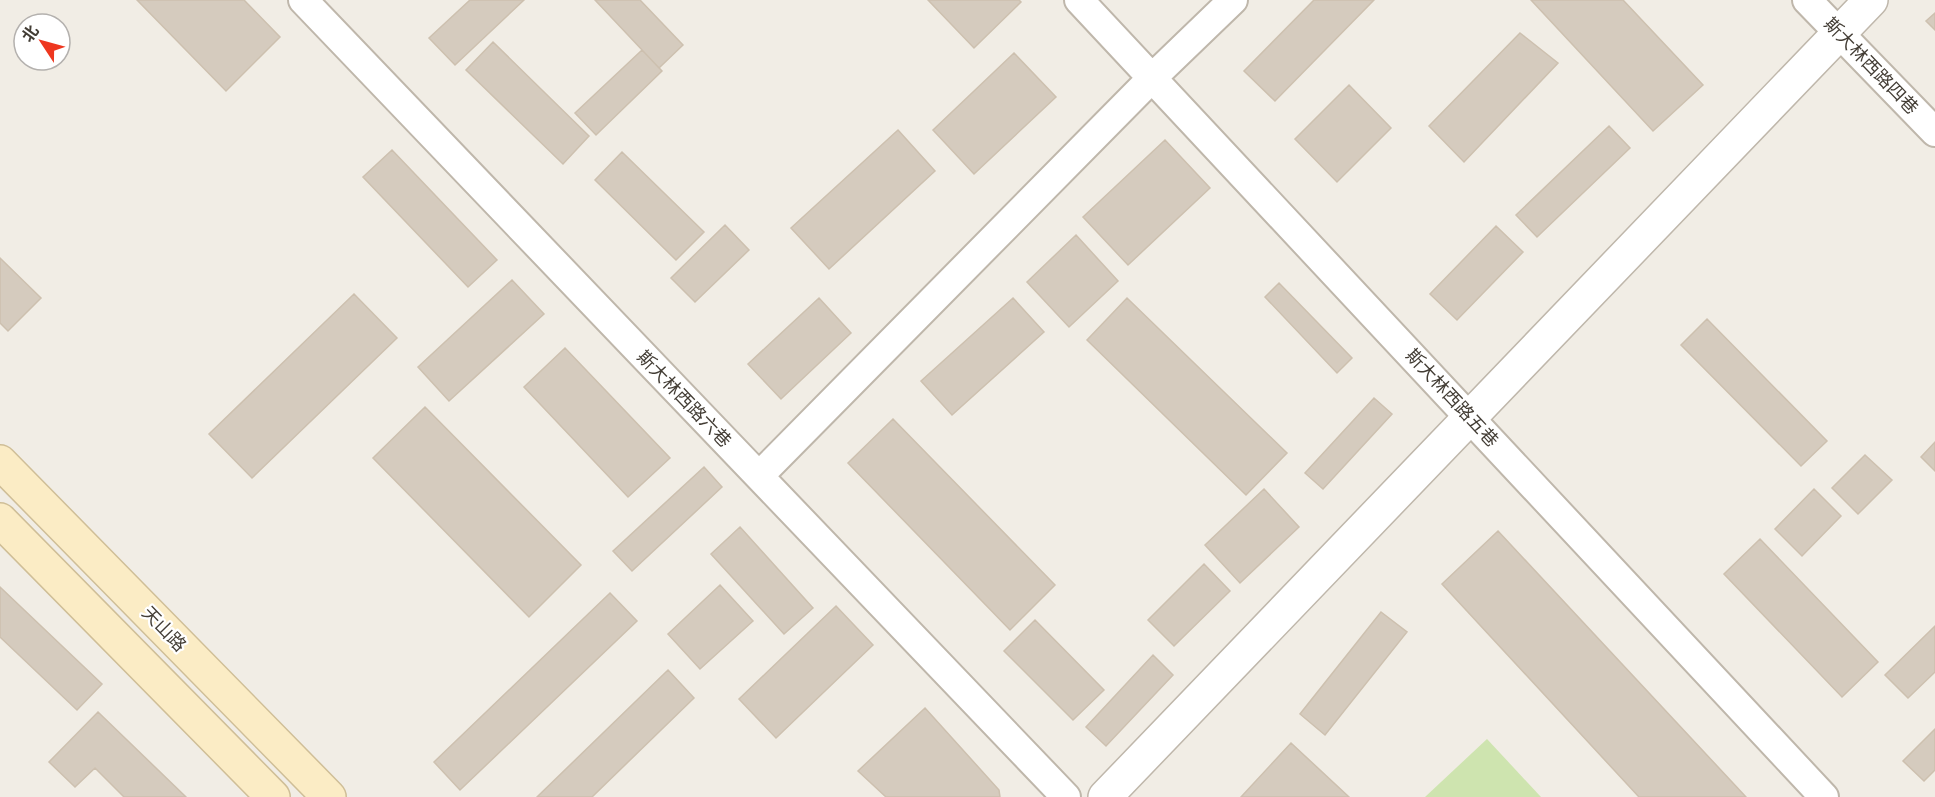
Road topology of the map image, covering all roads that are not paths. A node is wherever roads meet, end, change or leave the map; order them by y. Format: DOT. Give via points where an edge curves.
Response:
graph roads {
  1 [pos="303,0"];
  2 [pos="1079,0"];
  3 [pos="1233,0"];
  4 [pos="1808,0"];
  5 [pos="1870,0"];
  6 [pos="1839,32"];
  7 [pos="1152,78"];
  8 [pos="1935,132"];
  9 [pos="1470,416"];
  10 [pos="0,462"];
  11 [pos="759,476"];
  12 [pos="0,520"];
  13 [pos="273,797"];
  14 [pos="329,797"];
  15 [pos="1066,797"];
  16 [pos="1105,797"];
  17 [pos="1824,797"];
  1 -- 11 [label="street, 斯大林西路六巷"];
  2 -- 7 [label="street, 斯大林西路五巷"];
  3 -- 7 [label="street"];
  4 -- 6 [label="street, 斯大林西路四巷"];
  5 -- 6 [label="street"];
  6 -- 8 [label="street, 斯大林西路四巷"];
  6 -- 9 [label="street"];
  7 -- 9 [label="street, 斯大林西路五巷"];
  7 -- 11 [label="street"];
  9 -- 16 [label="street"];
  9 -- 17 [label="street, 斯大林西路五巷"];
  10 -- 14 [label="main road, 天山路"];
  11 -- 15 [label="street, 斯大林西路六巷"];
  12 -- 13 [label="main road"];
}
